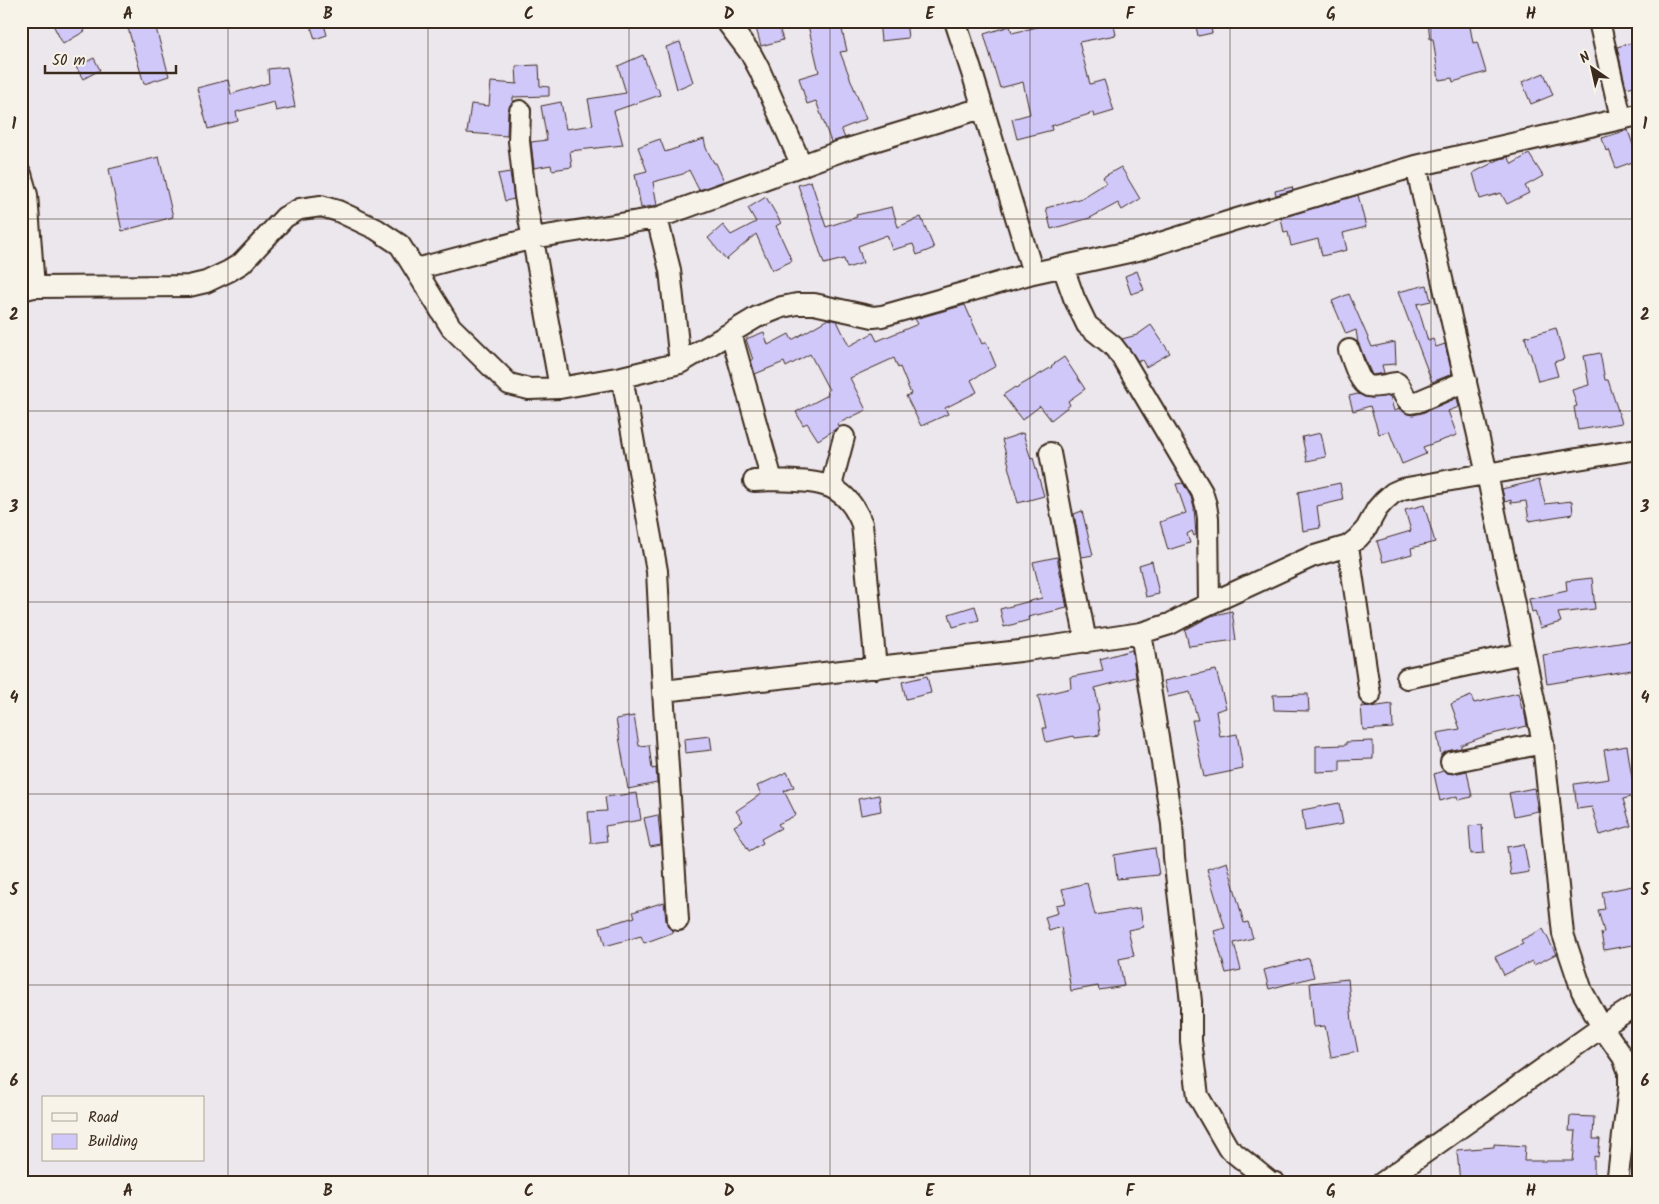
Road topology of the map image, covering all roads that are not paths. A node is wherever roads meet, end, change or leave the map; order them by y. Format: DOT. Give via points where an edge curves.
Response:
graph roads {
  1 [pos="726,21"];
  2 [pos="955,21"];
  3 [pos="1599,21"];
  4 [pos="982,108"];
  5 [pos="520,111"];
  6 [pos="1629,116"];
  7 [pos="802,166"];
  8 [pos="1416,166"];
  9 [pos="21,174"];
  10 [pos="657,218"];
  11 [pos="532,238"];
  12 [pos="1062,267"];
  13 [pos="416,269"];
  14 [pos="1033,273"];
  15 [pos="28,288"];
  16 [pos="731,333"];
  17 [pos="1349,350"];
  18 [pos="680,363"];
  19 [pos="622,377"];
  20 [pos="1466,381"];
  21 [pos="560,388"];
  22 [pos="844,437"];
  23 [pos="1638,450"];
  24 [pos="1050,453"];
  25 [pos="1487,474"];
  26 [pos="831,486"];
  27 [pos="1348,546"];
  28 [pos="1209,604"];
  29 [pos="1141,633"];
  30 [pos="1086,642"];
  31 [pos="1524,653"];
  32 [pos="876,668"];
  33 [pos="1407,678"];
  34 [pos="663,691"];
  35 [pos="1370,695"];
  36 [pos="1543,743"];
  37 [pos="1451,762"];
  38 [pos="678,920"];
  39 [pos="1638,1004"];
  40 [pos="1602,1028"];
  41 [pos="1629,1159"];
  42 [pos="1275,1183"];
  43 [pos="1382,1183"];
  44 [pos="1616,1183"];
  1 -- 7 [label="street" via="759,69"];
  2 -- 4 [label="street"];
  3 -- 6 [label="street"];
  4 -- 7 [label="street"];
  4 -- 14 [label="street"];
  5 -- 11 [label="street" via="525,196"];
  6 -- 8 [label="street"];
  7 -- 10 [label="street"];
  8 -- 12 [label="street" via="1138,250"];
  8 -- 20 [label="street"];
  9 -- 15 [label="street" via="27,195"];
  10 -- 11 [label="street"];
  10 -- 18 [label="street" via="670,270"];
  11 -- 13 [label="street"];
  11 -- 21 [label="street"];
  12 -- 14 [label="street"];
  12 -- 28 [label="street" via="1082,317 1124,359 1202,492 1208,518"];
  13 -- 15 [label="street" via="400,246 376,229 321,206 300,209 285,217 242,263 206,282 189,286"];
  13 -- 21 [label="street" via="451,327 509,384 529,389"];
  14 -- 16 [label="street" via="882,316 797,304 757,317"];
  16 -- 18 [label="street"];
  16 -- 26 [label="street" via="763,481"];
  17 -- 20 [label="street" via="1364,383 1372,386 1397,383 1405,399 1411,403"];
  18 -- 19 [label="street"];
  19 -- 21 [label="street"];
  19 -- 34 [label="street" via="657,571"];
  20 -- 25 [label="street"];
  22 -- 26 [label="street"];
  23 -- 25 [label="street"];
  24 -- 30 [label="street"];
  25 -- 27 [label="street" via="1393,493 1377,509 1366,529"];
  25 -- 31 [label="street"];
  26 -- 32 [label="street" via="848,498 862,524"];
  27 -- 28 [label="street" via="1311,557"];
  27 -- 35 [label="street"];
  28 -- 29 [label="street" via="1170,624"];
  29 -- 30 [label="street"];
  29 -- 42 [label="street" via="1172,824 1198,1096 1228,1148"];
  30 -- 32 [label="street"];
  31 -- 33 [label="street"];
  31 -- 36 [label="street"];
  32 -- 34 [label="street"];
  34 -- 38 [label="street"];
  36 -- 37 [label="street"];
  36 -- 40 [label="street" via="1563,934 1582,991"];
  39 -- 40 [label="street"];
  40 -- 41 [label="street" via="1623,1057 1629,1072"];
  40 -- 43 [label="street"];
  41 -- 44 [label="street"];
}
